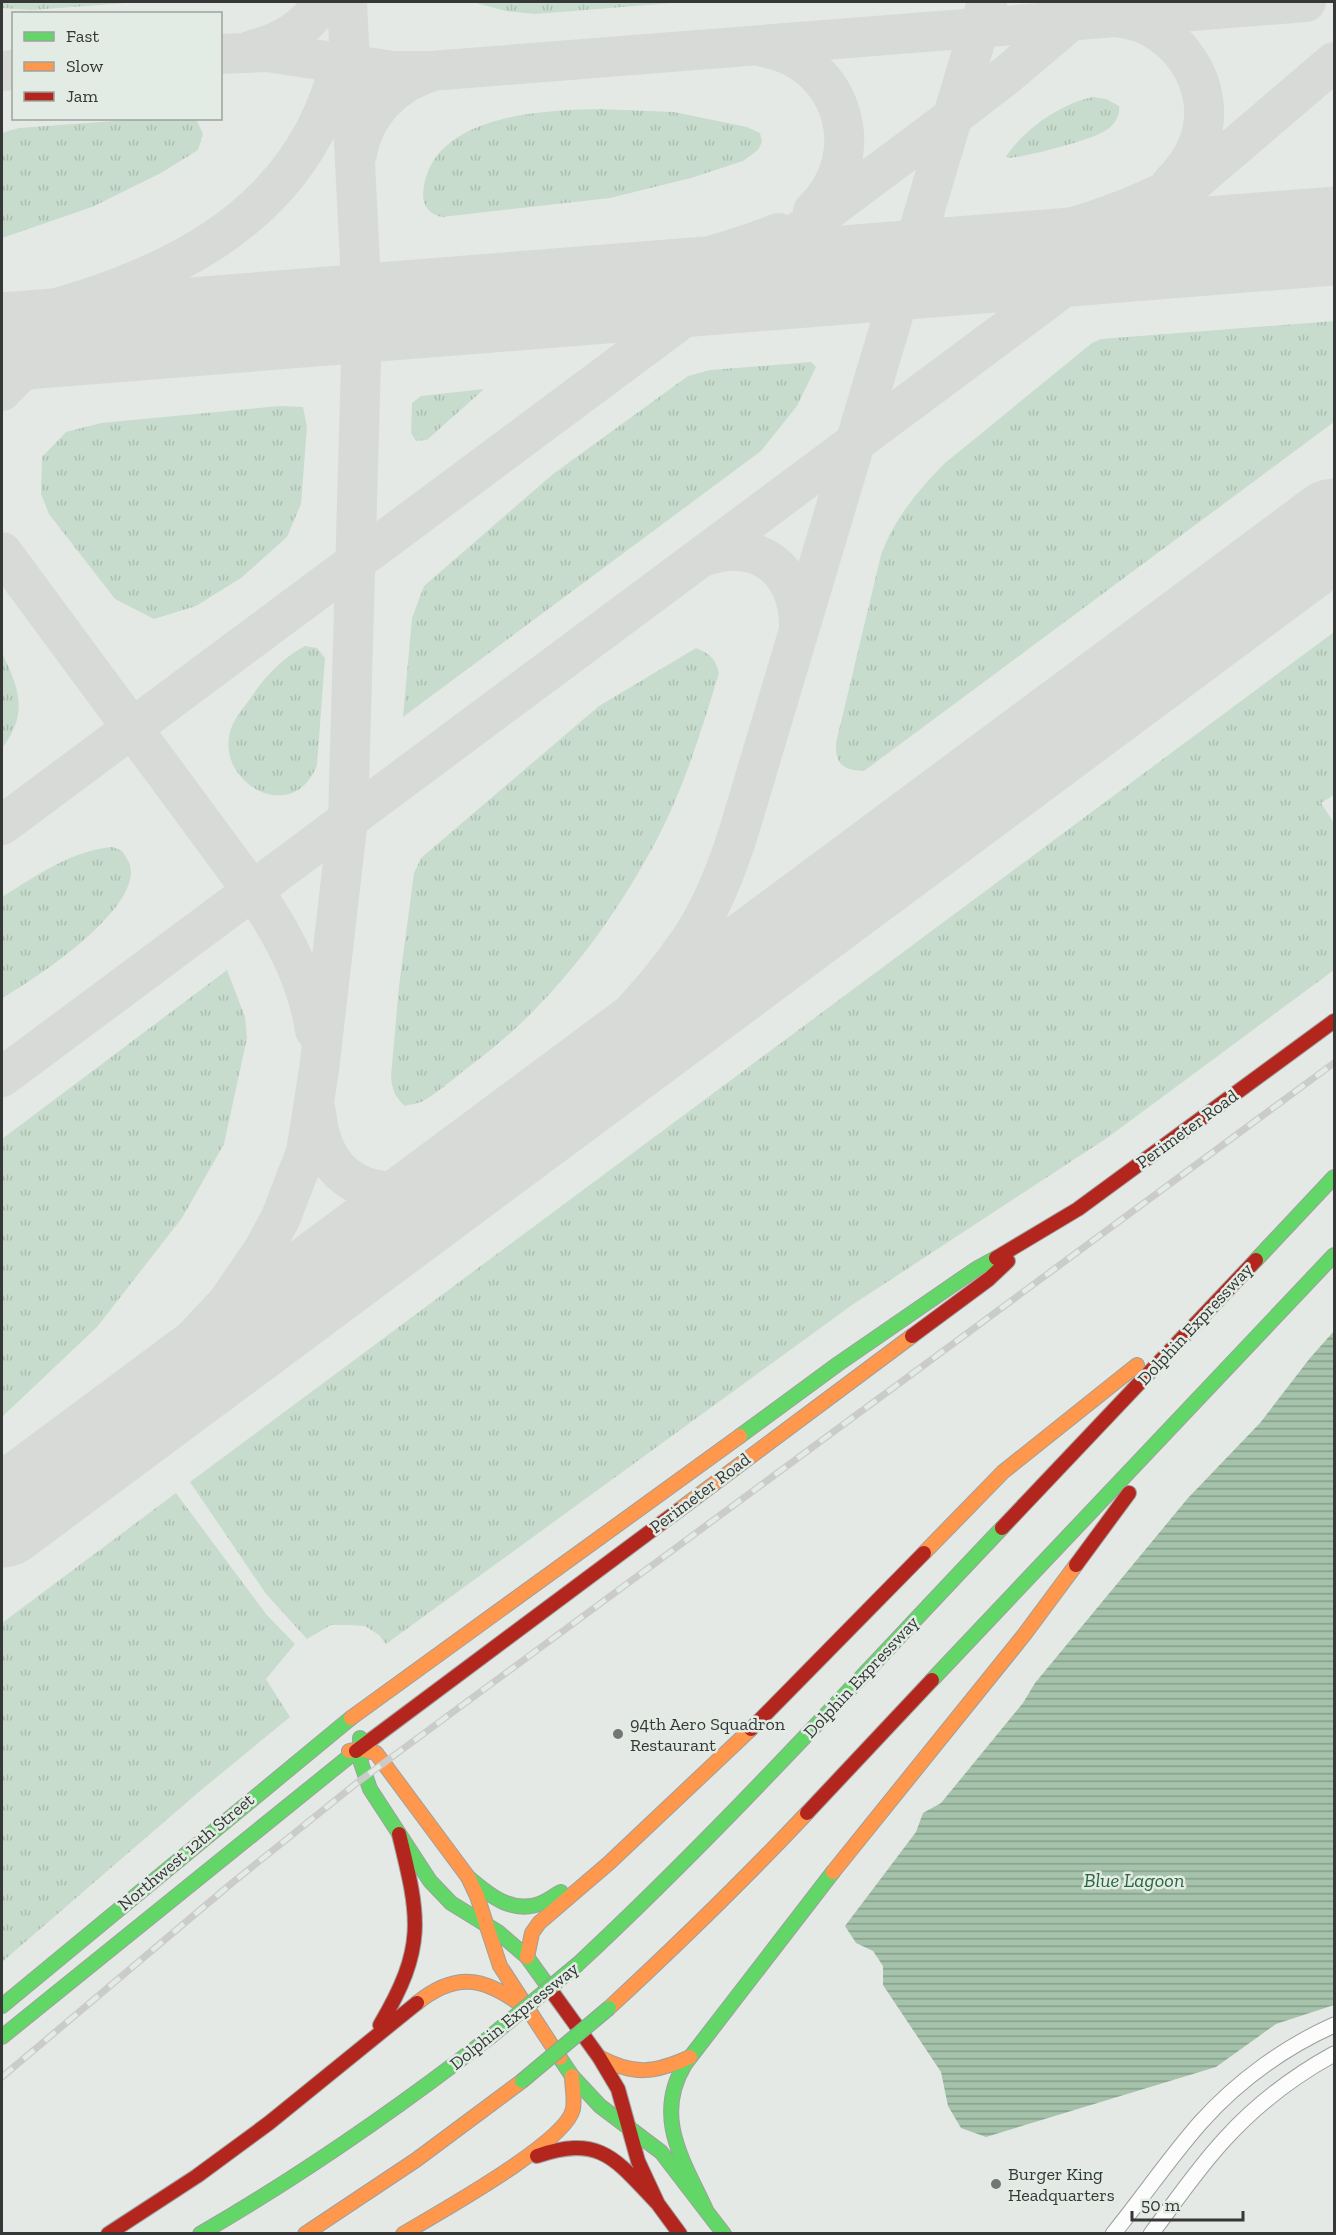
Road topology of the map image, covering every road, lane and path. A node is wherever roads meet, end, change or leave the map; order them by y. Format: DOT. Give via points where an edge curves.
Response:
graph roads {
  1 [pos="1335,1021"];
  2 [pos="1335,1177"];
  3 [pos="1037,1234"];
  4 [pos="1335,1255"];
  5 [pos="1211,1306"];
  6 [pos="1205,1391"];
  7 [pos="374,1701"];
  8 [pos="359,1749"];
  9 [pos="318,1780"];
  10 [pos="370,1789"];
  11 [pos="399,1834"];
  12 [pos="191,1848"];
  13 [pos="468,1877"];
  14 [pos="585,1884"];
  15 [pos="486,1923"];
  16 [pos="527,1957"];
  17 [pos="2,2006"];
  18 [pos="528,2010"];
  19 [pos="1335,2025"];
  20 [pos="2,2037"];
  21 [pos="369,2043"];
  22 [pos="1335,2054"];
  23 [pos="598,2057"];
  24 [pos="690,2057"];
  25 [pos="572,2076"];
  26 [pos="627,2125"];
  27 [pos="516,2165"];
  28 [pos="658,2204"];
  29 [pos="706,2210"];
  30 [pos="682,2232"];
  31 [pos="108,2234"];
  32 [pos="200,2234"];
  33 [pos="305,2234"];
  34 [pos="403,2234"];
  35 [pos="724,2234"];
  36 [pos="1113,2234"];
  37 [pos="1150,2234"];
  1 -- 3 [label="main road, Perimeter Road" via="1078,1209"];
  2 -- 5 [label="main road, Dolphin Expressway"];
  3 -- 7 [label="main road, Perimeter Road" via="975,1269 838,1364"];
  3 -- 8 [label="main road, Perimeter Road" via="989,1278"];
  4 -- 6 [label="main road"];
  5 -- 14 [label="main road" via="1003,1472 722,1758"];
  5 -- 32 [label="main road, Dolphin Expressway, bridge" via="715,1831 578,1964 402,2104 270,2193"];
  6 -- 24 [label="main road" via="1024,1635"];
  6 -- 33 [label="main road, bridge" via="753,1870 676,1946 609,2008 467,2124"];
  7 -- 8 [label="main road" via="362,1728"];
  7 -- 12 [label="main road, Northwest 12th Street"];
  8 -- 9 [label="main road, Northwest 12th Street"];
  8 -- 10 [label="main road"];
  8 -- 12 [label="main road" via="312,1764 235,1827"];
  8 -- 13 [label="main road" via="376,1753"];
  9 -- 10 [label="main road" via="349,1778"];
  9 -- 20 [label="main road, Northwest 12th Street"];
  10 -- 11 [label="main road"];
  11 -- 15 [label="main road" via="442,1894"];
  11 -- 21 [label="main road" via="415,1905 414,1945 401,1987"];
  12 -- 17 [label="main road, Northwest 12th Street"];
  13 -- 14 [label="main road" via="491,1898 517,1908"];
  13 -- 15 [label="main road"];
  14 -- 16 [label="main road" via="539,1923 532,1933"];
  15 -- 16 [label="main road"];
  15 -- 18 [label="main road" via="500,1966"];
  16 -- 23 [label="main road"];
  18 -- 21 [label="main road" via="487,1984 453,1982 421,1998"];
  18 -- 25 [label="main road"];
  19 -- 36 [label="street" via="1278,2056 1219,2103"];
  21 -- 31 [label="main road" via="198,2176"];
  22 -- 37 [label="street" via="1287,2084 1246,2118 1209,2156"];
  23 -- 24 [label="main road" via="621,2068 647,2072"];
  23 -- 26 [label="main road" via="618,2089"];
  24 -- 29 [label="main road" via="673,2088 670,2116 682,2157"];
  25 -- 26 [label="main road" via="600,2106"];
  25 -- 27 [label="main road" via="570,2117"];
  26 -- 28 [label="main road"];
  26 -- 29 [label="main road" via="661,2152"];
  27 -- 28 [label="main road" via="561,2147 596,2149 617,2162"];
  27 -- 34 [label="main road"];
  28 -- 30 [label="main road"];
  29 -- 35 [label="main road"];
}
